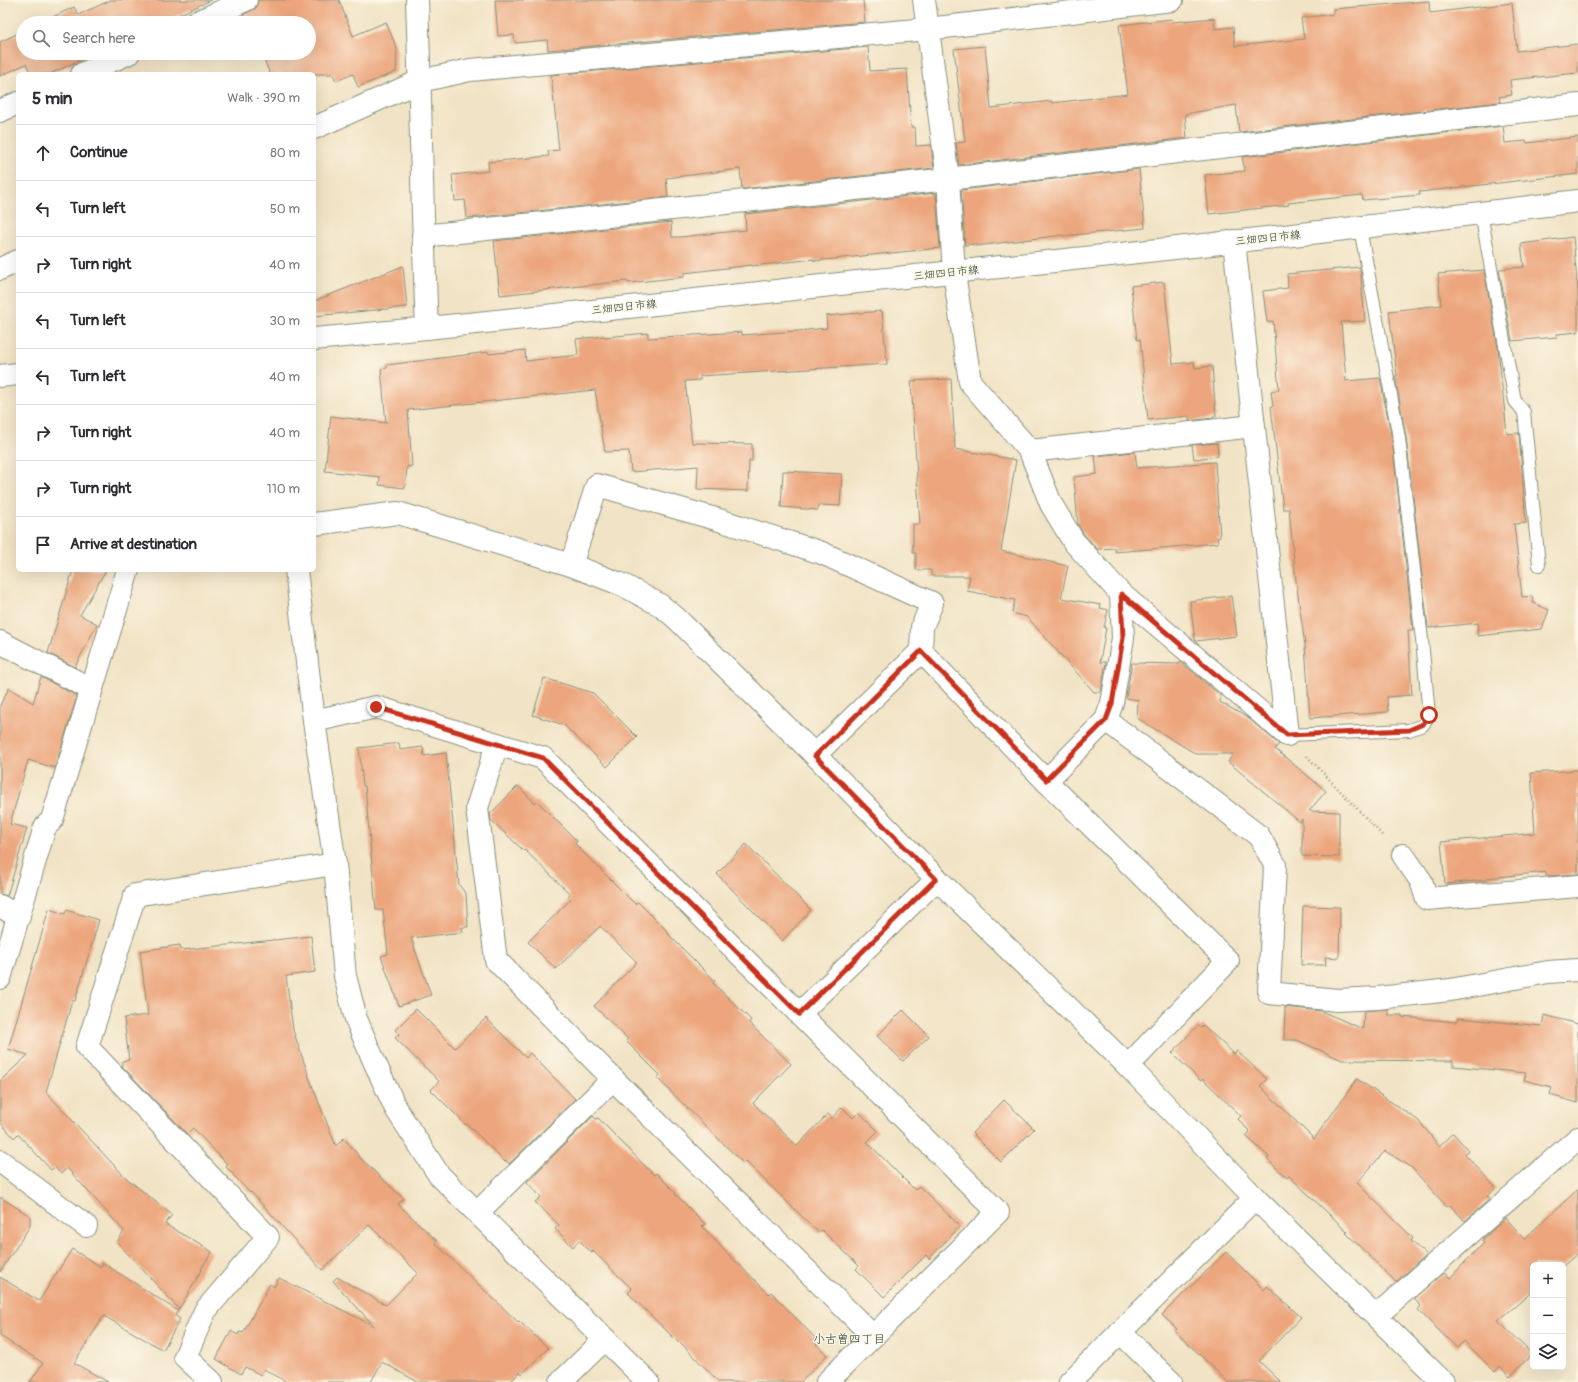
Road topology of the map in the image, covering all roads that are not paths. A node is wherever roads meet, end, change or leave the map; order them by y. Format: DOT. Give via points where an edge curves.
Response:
graph roads {
  1 [pos="246,0"];
  2 [pos="417,0"];
  3 [pos="924,0"];
  4 [pos="1172,0"];
  5 [pos="211,16"];
  6 [pos="928,29"];
  7 [pos="113,60"];
  8 [pos="86,72"];
  9 [pos="420,81"];
  10 [pos="16,104"];
  11 [pos="1578,105"];
  12 [pos="0,111"];
  13 [pos="316,127"];
  14 [pos="948,179"];
  15 [pos="1578,201"];
  16 [pos="1481,213"];
  17 [pos="1360,228"];
  18 [pos="423,236"];
  19 [pos="1234,242"];
  20 [pos="16,262"];
  21 [pos="0,269"];
  22 [pos="954,272"];
  23 [pos="427,328"];
  24 [pos="316,339"];
  25 [pos="16,374"];
  26 [pos="0,376"];
  27 [pos="1254,426"];
  28 [pos="1030,451"];
  29 [pos="316,524"];
  30 [pos="571,565"];
  31 [pos="1539,566"];
  32 [pos="127,572"];
  33 [pos="296,572"];
  34 [pos="1121,594"];
  35 [pos="0,642"];
  36 [pos="921,651"];
  37 [pos="92,689"];
  38 [pos="1106,720"];
  39 [pos="314,721"];
  40 [pos="1287,735"];
  41 [pos="497,744"];
  42 [pos="815,756"];
  43 [pos="1046,780"];
  44 [pos="1403,855"];
  45 [pos="335,864"];
  46 [pos="936,879"];
  47 [pos="1578,886"];
  48 [pos="0,906"];
  49 [pos="19,917"];
  50 [pos="1578,970"];
  51 [pos="0,978"];
  52 [pos="799,1014"];
  53 [pos="1128,1066"];
  54 [pos="613,1079"];
  55 [pos="1578,1138"];
  56 [pos="0,1161"];
  57 [pos="1255,1198"];
  58 [pos="478,1212"];
  59 [pos="86,1226"];
  60 [pos="1376,1316"];
  61 [pos="1120,1332"];
  62 [pos="873,1336"];
  63 [pos="605,1339"];
  64 [pos="210,1382"];
  65 [pos="561,1382"];
  66 [pos="648,1382"];
  67 [pos="827,1382"];
  68 [pos="1070,1382"];
  69 [pos="1171,1382"];
  70 [pos="1443,1382"];
  1 -- 5 [label="street"];
  2 -- 9 [label="street"];
  3 -- 6 [label="street"];
  4 -- 6 [label="street"];
  6 -- 9 [label="street" via="470,70"];
  6 -- 14 [label="street"];
  7 -- 8 [label="street"];
  9 -- 13 [label="street"];
  9 -- 18 [label="street"];
  10 -- 12 [label="street"];
  11 -- 14 [label="street"];
  14 -- 18 [label="street"];
  14 -- 22 [label="street"];
  15 -- 16 [label="street, 三畑四日市線"];
  16 -- 17 [label="street, 三畑四日市線"];
  16 -- 31 [label="lane" via="1515,401 1524,412"];
  17 -- 19 [label="street, 三畑四日市線"];
  17 -- 40 [label="lane" via="1399,438 1429,715 1423,724 1409,730"];
  18 -- 23 [label="street"];
  19 -- 22 [label="street, 三畑四日市線"];
  19 -- 27 [label="street"];
  20 -- 21 [label="street"];
  22 -- 23 [label="street, 三畑四日市線"];
  22 -- 28 [label="street" via="970,382"];
  23 -- 24 [label="street, 三畑四日市線"];
  25 -- 26 [label="street"];
  27 -- 28 [label="street"];
  27 -- 40 [label="street"];
  28 -- 34 [label="street" via="1051,504 1074,542"];
  29 -- 30 [label="street" via="398,513"];
  30 -- 36 [label="street" via="597,485 822,553 932,603 922,627"];
  30 -- 42 [label="street" via="623,585 660,605"];
  32 -- 37 [label="street"];
  33 -- 39 [label="street"];
  34 -- 38 [label="street" via="1123,638 1112,704"];
  34 -- 40 [label="street"];
  35 -- 37 [label="street"];
  36 -- 42 [label="street"];
  36 -- 43 [label="street"];
  37 -- 49 [label="street" via="52,820 45,827"];
  38 -- 43 [label="street"];
  38 -- 50 [label="street" via="1260,836 1275,865 1269,993 1337,1000 1378,998 1450,990 1548,972"];
  39 -- 41 [label="street" via="376,707"];
  39 -- 45 [label="street"];
  41 -- 52 [label="street" via="543,758"];
  41 -- 54 [label="street" via="477,808 496,960"];
  42 -- 46 [label="street"];
  43 -- 53 [label="street" via="1228,961"];
  44 -- 47 [label="street" via="1422,881 1427,899"];
  45 -- 58 [label="street" via="345,976 356,1019 396,1109 440,1175"];
  45 -- 64 [label="street" via="135,895 87,1047 268,1237 204,1311 186,1357"];
  46 -- 52 [label="street"];
  46 -- 53 [label="street"];
  48 -- 49 [label="street"];
  49 -- 51 [label="street"];
  52 -- 62 [label="street" via="998,1212"];
  53 -- 57 [label="street"];
  54 -- 58 [label="street"];
  54 -- 62 [label="street"];
  55 -- 60 [label="street"];
  56 -- 59 [label="street"];
  57 -- 60 [label="street"];
  57 -- 61 [label="street"];
  58 -- 63 [label="street"];
  60 -- 70 [label="street"];
  61 -- 68 [label="street"];
  61 -- 69 [label="street"];
  62 -- 67 [label="street"];
  63 -- 65 [label="street"];
  63 -- 66 [label="street"];
}
